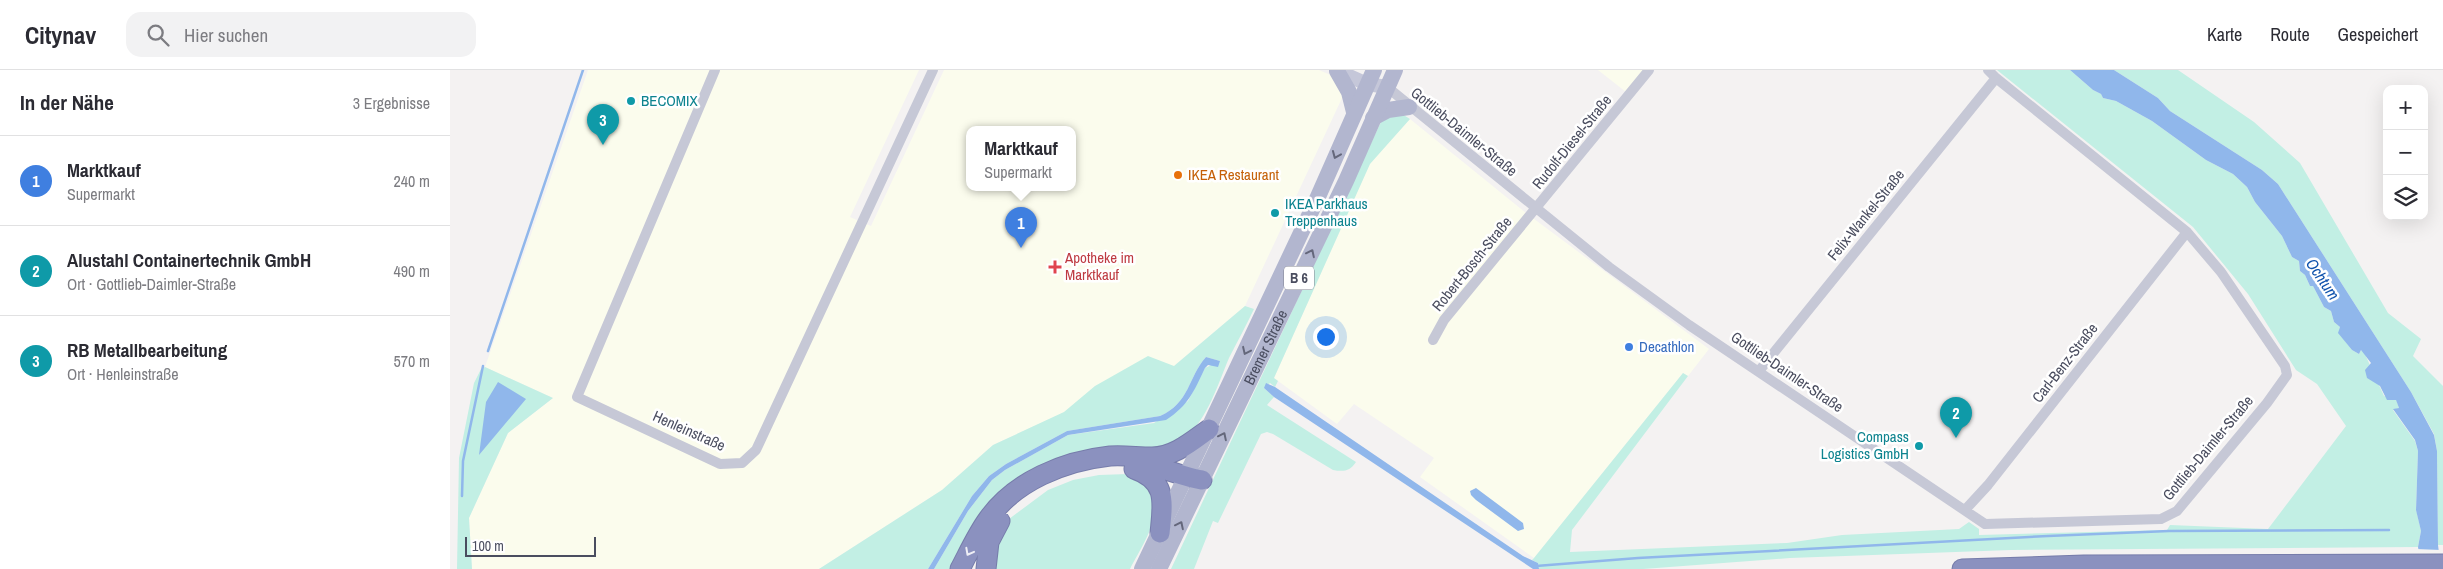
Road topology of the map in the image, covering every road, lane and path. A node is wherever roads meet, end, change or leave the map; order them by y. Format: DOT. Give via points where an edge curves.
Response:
graph roads {
  1 [pos="715,70"];
  2 [pos="933,70"];
  3 [pos="1336,70"];
  4 [pos="1394,70"];
  5 [pos="1649,70"];
  6 [pos="1988,70"];
  7 [pos="1371,74"];
  8 [pos="1996,78"];
  9 [pos="1387,87"];
  10 [pos="1409,107"];
  11 [pos="1354,112"];
  12 [pos="1373,118"];
  13 [pos="1536,208"];
  14 [pos="2187,232"];
  15 [pos="1434,340"];
  16 [pos="1759,371"];
  17 [pos="1209,428"];
  18 [pos="1155,457"];
  19 [pos="1116,466"];
  20 [pos="1192,476"];
  21 [pos="1965,510"];
  22 [pos="1160,533"];
  23 [pos="2443,564"];
  24 [pos="960,569"];
  25 [pos="986,569"];
  26 [pos="1142,569"];
  27 [pos="1159,569"];
  28 [pos="1962,569"];
  1 -- 2 [label="street, Henleinstraße" via="577,397 720,464 742,463 756,450"];
  3 -- 7 [label="main road"];
  3 -- 11 [label="main road" via="1349,92"];
  4 -- 9 [label="main road, Bremer Straße / B 6"];
  5 -- 13 [label="street, Rudolf-Diesel-Straße"];
  6 -- 8 [label="street"];
  7 -- 9 [label="main road"];
  7 -- 11 [label="main road, Bremer Straße / B 6"];
  8 -- 14 [label="street"];
  8 -- 16 [label="street, Felix-Wankel-Straße"];
  9 -- 10 [label="street, Gottlieb-Daimler-Straße"];
  9 -- 12 [label="main road, Bremer Straße / B 6"];
  10 -- 12 [label="main road" via="1388,110"];
  10 -- 13 [label="street, Gottlieb-Daimler-Straße"];
  11 -- 17 [label="main road, Bremer Straße / B 6, one-way" via="1317,199"];
  20 -- 12 [label="main road, Bremer Straße / B 6, one-way" via="1333,207"];
  13 -- 15 [label="street, Robert-Bosch-Straße" via="1444,320"];
  13 -- 16 [label="street, Gottlieb-Daimler-Straße" via="1609,267"];
  14 -- 21 [label="street, Carl-Benz-Straße"];
  14 -- 21 [label="street, Gottlieb-Daimler-Straße" via="2221,272 2285,366 2287,375 2267,403 2182,506 2161,519 1985,524"];
  16 -- 21 [label="street, Gottlieb-Daimler-Straße"];
  17 -- 18 [label="highway" via="1182,448"];
  17 -- 20 [label="main road, Bremer Straße / B 6"];
  18 -- 20 [label="highway"];
  18 -- 24 [label="highway, one-way" via="1111,456 1056,468 1031,481 1000,504"];
  19 -- 20 [label="highway" via="1146,465"];
  19 -- 22 [label="highway" via="1140,471 1155,481 1162,500"];
  19 -- 25 [label="highway" via="1069,474 1042,485 1022,499 1002,518 992,534"];
  20 -- 22 [label="main road, Bremer Straße / B 6"];
  27 -- 20 [label="main road, Bremer Straße / B 6, one-way"];
  22 -- 26 [label="main road, Bremer Straße / B 6"];
  23 -- 28 [label="highway" via="2104,565"];
}
